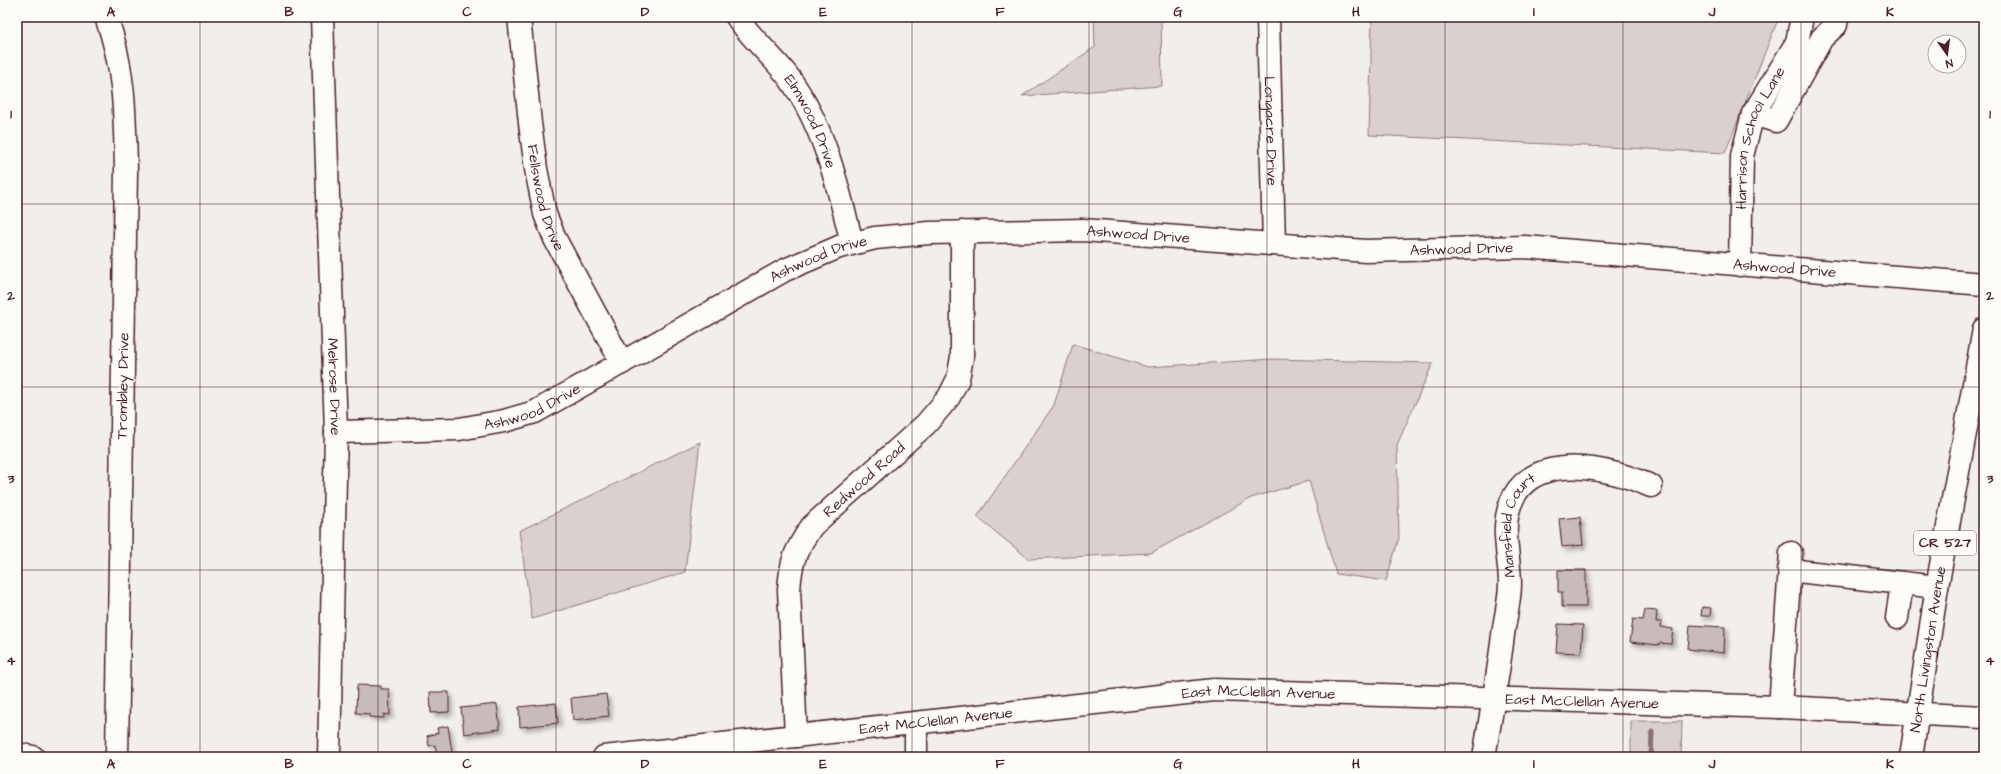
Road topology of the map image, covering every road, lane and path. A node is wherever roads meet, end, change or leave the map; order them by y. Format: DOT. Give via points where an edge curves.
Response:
graph roads {
  1 [pos="106,17"];
  2 [pos="322,17"];
  3 [pos="519,17"];
  4 [pos="737,17"];
  5 [pos="1268,17"];
  6 [pos="1802,17"];
  7 [pos="1837,17"];
  8 [pos="1753,114"];
  9 [pos="962,232"];
  10 [pos="852,243"];
  11 [pos="1274,244"];
  12 [pos="1740,265"];
  13 [pos="1984,284"];
  14 [pos="1984,330"];
  15 [pos="622,363"];
  16 [pos="336,432"];
  17 [pos="1651,486"];
  18 [pos="1902,583"];
  19 [pos="1937,587"];
  20 [pos="1896,618"];
  21 [pos="1495,697"];
  22 [pos="1780,707"];
  23 [pos="1916,714"];
  24 [pos="1984,717"];
  25 [pos="916,723"];
  26 [pos="796,736"];
  27 [pos="17,754"];
  28 [pos="33,757"];
  29 [pos="117,757"];
  30 [pos="329,757"];
  31 [pos="604,757"];
  32 [pos="916,757"];
  33 [pos="1484,757"];
  34 [pos="1911,757"];
  1 -- 29 [label="street, Trombley Drive" via="120,64 125,110 126,171"];
  2 -- 16 [label="street, Melrose Drive"];
  3 -- 15 [label="street, Fellswood Drive" via="531,131 545,214 555,239"];
  4 -- 10 [label="street, Elmwood Drive" via="747,33 773,58 804,102 831,162"];
  5 -- 11 [label="street, Longacre Drive"];
  6 -- 8 [label="street, Harrison School Lane" via="1797,42"];
  7 -- 8 [label="street" via="1836,25 1822,38 1776,121"];
  8 -- 12 [label="street, Harrison School Lane" via="1742,156"];
  9 -- 10 [label="street, Ashwood Drive" via="875,238"];
  9 -- 11 [label="street, Ashwood Drive" via="1083,230"];
  9 -- 26 [label="street, Redwood Road" via="962,357 958,379 949,397 926,424 812,526 799,545 791,567 789,590"];
  10 -- 15 [label="street, Ashwood Drive" via="785,270"];
  11 -- 12 [label="street, Ashwood Drive" via="1366,251 1526,247"];
  12 -- 13 [label="street, Ashwood Drive"];
  14 -- 19 [label="street, North Livingston Avenue / CR 527"];
  15 -- 16 [label="street, Ashwood Drive" via="535,412 504,421 459,429"];
  16 -- 30 [label="street, Melrose Drive"];
  17 -- 21 [label="street, Mansfield Court" via="1617,474 1578,468 1555,468 1532,476 1517,492 1509,509 1506,526 1510,584"];
  18 -- 19 [label="street"];
  18 -- 20 [label="street"];
  18 -- 22 [label="street" via="1790,562"];
  19 -- 23 [label="street, North Livingston Avenue / CR 527"];
  21 -- 22 [label="street, East McClellan Avenue"];
  21 -- 25 [label="street, East McClellan Avenue" via="1214,690"];
  21 -- 33 [label="street, Mansfield Court"];
  22 -- 23 [label="street, East McClellan Avenue"];
  23 -- 24 [label="street, East McClellan Avenue"];
  23 -- 34 [label="street, North Livingston Avenue / CR 527"];
  25 -- 26 [label="street, East McClellan Avenue"];
  25 -- 32 [label="street"];
  26 -- 31 [label="street, East McClellan Avenue"];
  27 -- 28 [label="street"];
}
